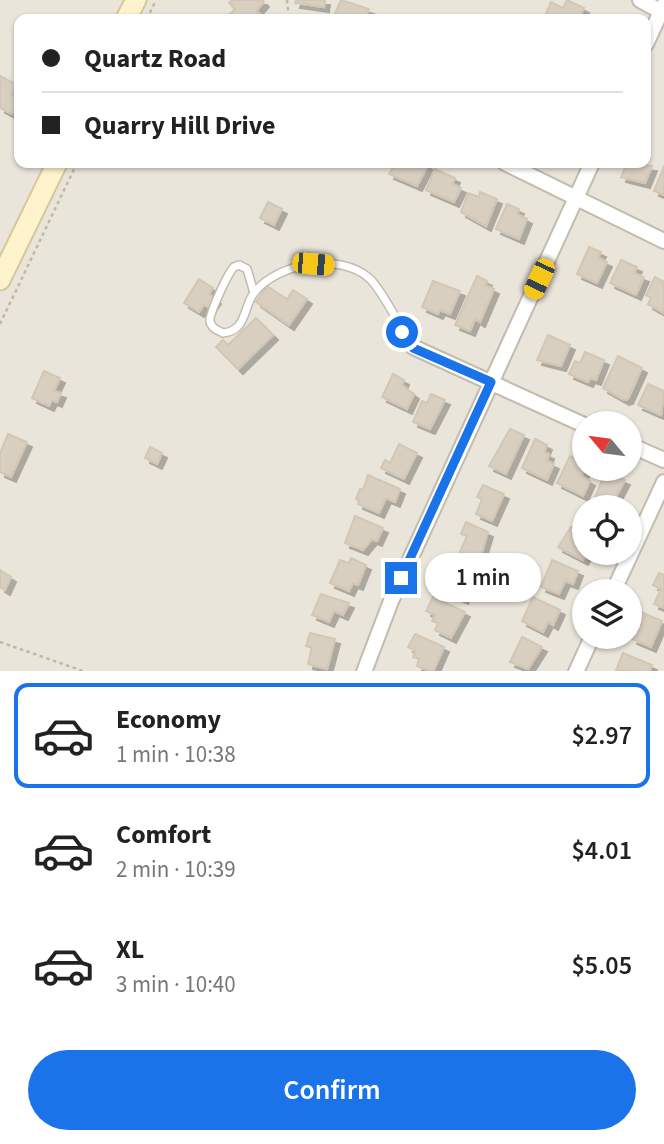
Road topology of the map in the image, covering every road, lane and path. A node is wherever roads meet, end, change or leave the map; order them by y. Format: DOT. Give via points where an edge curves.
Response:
graph roads {
  1 [pos="640,0"];
  2 [pos="663,10"];
  3 [pos="651,34"];
  4 [pos="55,168"];
  5 [pos="75,168"];
  6 [pos="515,168"];
  7 [pos="590,168"];
  8 [pos="576,198"];
  9 [pos="664,241"];
  10 [pos="0,280"];
  11 [pos="254,293"];
  12 [pos="0,324"];
  13 [pos="413,348"];
  14 [pos="491,382"];
  15 [pos="572,419"];
  16 [pos="642,450"];
  17 [pos="664,460"];
  18 [pos="664,482"];
  19 [pos="619,579"];
  20 [pos="0,642"];
  21 [pos="586,649"];
  22 [pos="86,671"];
  23 [pos="364,671"];
  24 [pos="576,671"];
  1 -- 2 [label="street"];
  2 -- 3 [label="street"];
  4 -- 10 [label="main road"];
  5 -- 12 [label="path"];
  6 -- 8 [label="street"];
  7 -- 8 [label="street"];
  8 -- 9 [label="street"];
  8 -- 14 [label="street"];
  11 -- 11 [label="lane" via="246,316 235,328 223,332 213,327 212,312 234,267 247,269"];
  11 -- 13 [label="lane" via="296,267 313,264 354,269 373,283"];
  13 -- 14 [label="street"];
  14 -- 15 [label="street"];
  14 -- 23 [label="street" via="381,622"];
  16 -- 17 [label="street"];
  18 -- 19 [label="street"];
  20 -- 22 [label="path"];
  21 -- 24 [label="street"];
}
